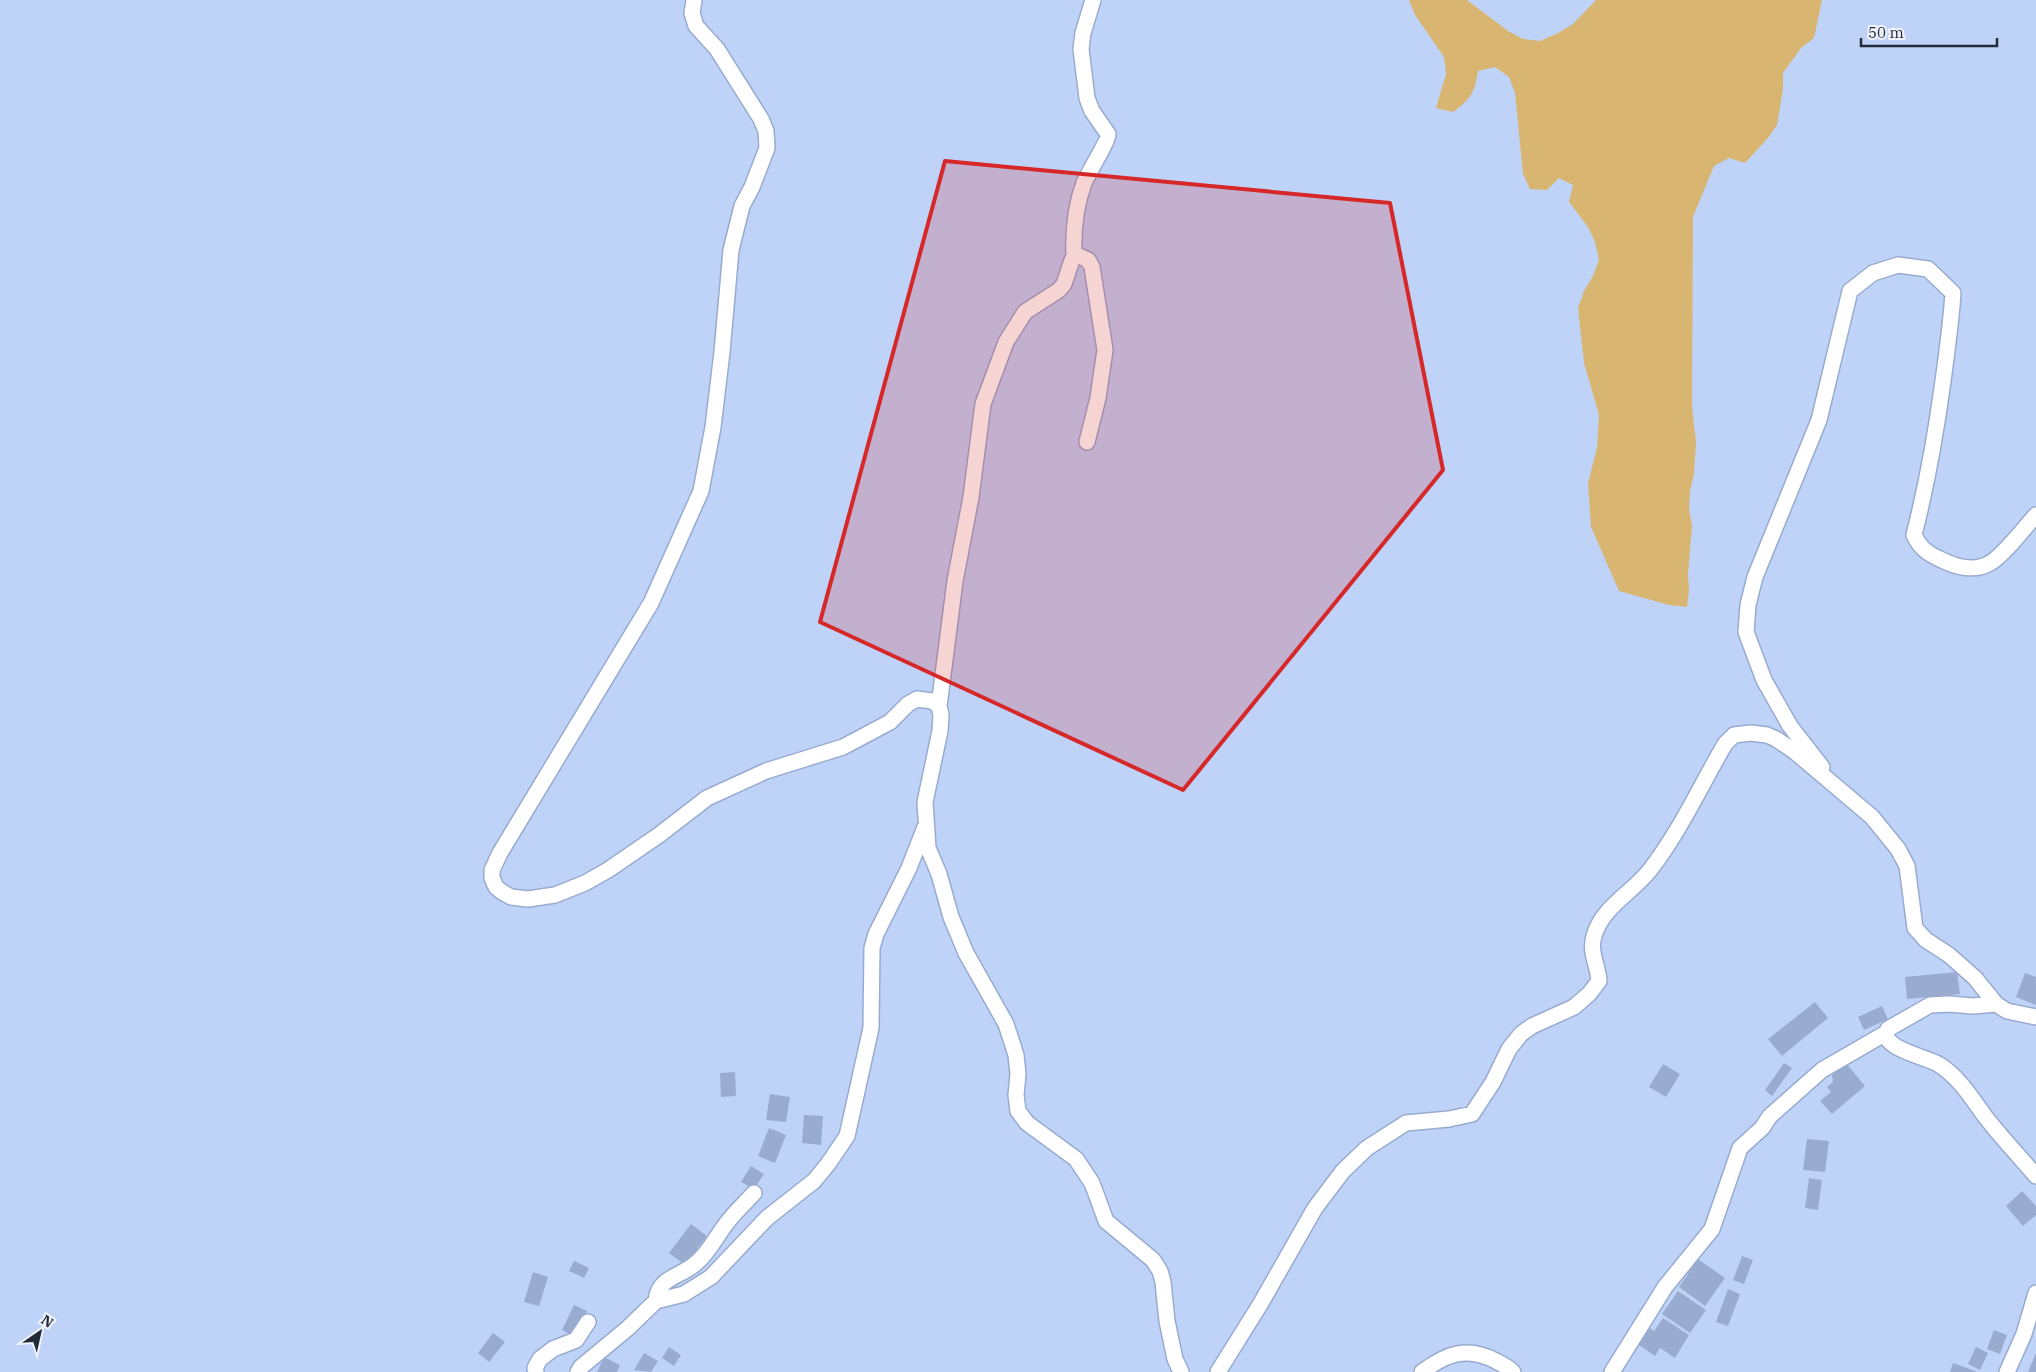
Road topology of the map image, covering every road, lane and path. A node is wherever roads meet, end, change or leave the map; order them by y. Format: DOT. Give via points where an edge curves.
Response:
graph roads {
  1 [pos="694,0"];
  2 [pos="1093,0"];
  3 [pos="1074,257"];
  4 [pos="1087,442"];
  5 [pos="2036,515"];
  6 [pos="939,706"];
  7 [pos="1837,786"];
  8 [pos="926,826"];
  9 [pos="1996,1004"];
  10 [pos="2036,1017"];
  11 [pos="1886,1033"];
  12 [pos="2036,1176"];
  13 [pos="754,1192"];
  14 [pos="2036,1293"];
  15 [pos="656,1301"];
  16 [pos="588,1322"];
  17 [pos="580,1370"];
  18 [pos="536,1372"];
  19 [pos="566,1372"];
  20 [pos="1181,1372"];
  21 [pos="1218,1372"];
  22 [pos="1422,1372"];
  23 [pos="1513,1372"];
  24 [pos="1612,1372"];
  25 [pos="2007,1372"];
  1 -- 6 [label="street" via="692,13 696,26 717,49 761,119 767,148 742,206 731,250 713,428 701,491 651,603 500,853 492,878 496,887 511,897 528,899 555,895 608,870 707,798 735,784 843,747 890,722 917,699 932,701"];
  2 -- 3 [label="street" via="1081,49 1088,98 1108,138 1084,184 1075,217"];
  3 -- 4 [label="street" via="1082,256 1092,267 1105,350"];
  3 -- 6 [label="street" via="1064,284 1025,312 1006,342 983,404"];
  5 -- 7 [label="street" via="1990,564 1970,569 1953,566 1920,547 1914,535 1938,419 1952,316 1952,293 1928,269 1898,265 1873,273 1850,291 1819,420 1756,577 1748,605 1746,632 1764,680 1790,726"];
  6 -- 8 [label="street" via="940,731 925,802"];
  7 -- 9 [label="street" via="1872,816 1898,849 1907,866 1915,928 1975,978"];
  7 -- 21 [label="street" via="1776,739 1752,733 1734,735 1725,744 1650,870 1612,906 1594,934 1591,949 1599,981 1589,994 1574,1007 1521,1034 1472,1114 1406,1123 1367,1148 1343,1171 1315,1208"];
  8 -- 15 [label="street" via="872,948 871,1028 847,1136 814,1181 767,1218 711,1277 684,1294"];
  8 -- 20 [label="street" via="928,848 966,953 1006,1024 1016,1055 1018,1110 1027,1123 1076,1159 1092,1182 1106,1221 1153,1260 1160,1271 1167,1321"];
  9 -- 10 [label="street" via="2008,1012"];
  9 -- 11 [label="street" via="1930,1005"];
  11 -- 12 [label="street" via="1887,1042 1938,1064 1956,1078"];
  11 -- 24 [label="street" via="1822,1070 1776,1110 1740,1148 1712,1228 1665,1287"];
  13 -- 15 [label="street" via="694,1266 660,1286"];
  14 -- 25 [label="street" via="2024,1334"];
  15 -- 17 [label="street"];
  16 -- 18 [label="street" via="576,1340 553,1349 540,1359"];
  17 -- 19 [label="street"];
  22 -- 23 [label="street" via="1464,1352 1485,1355"];
}
